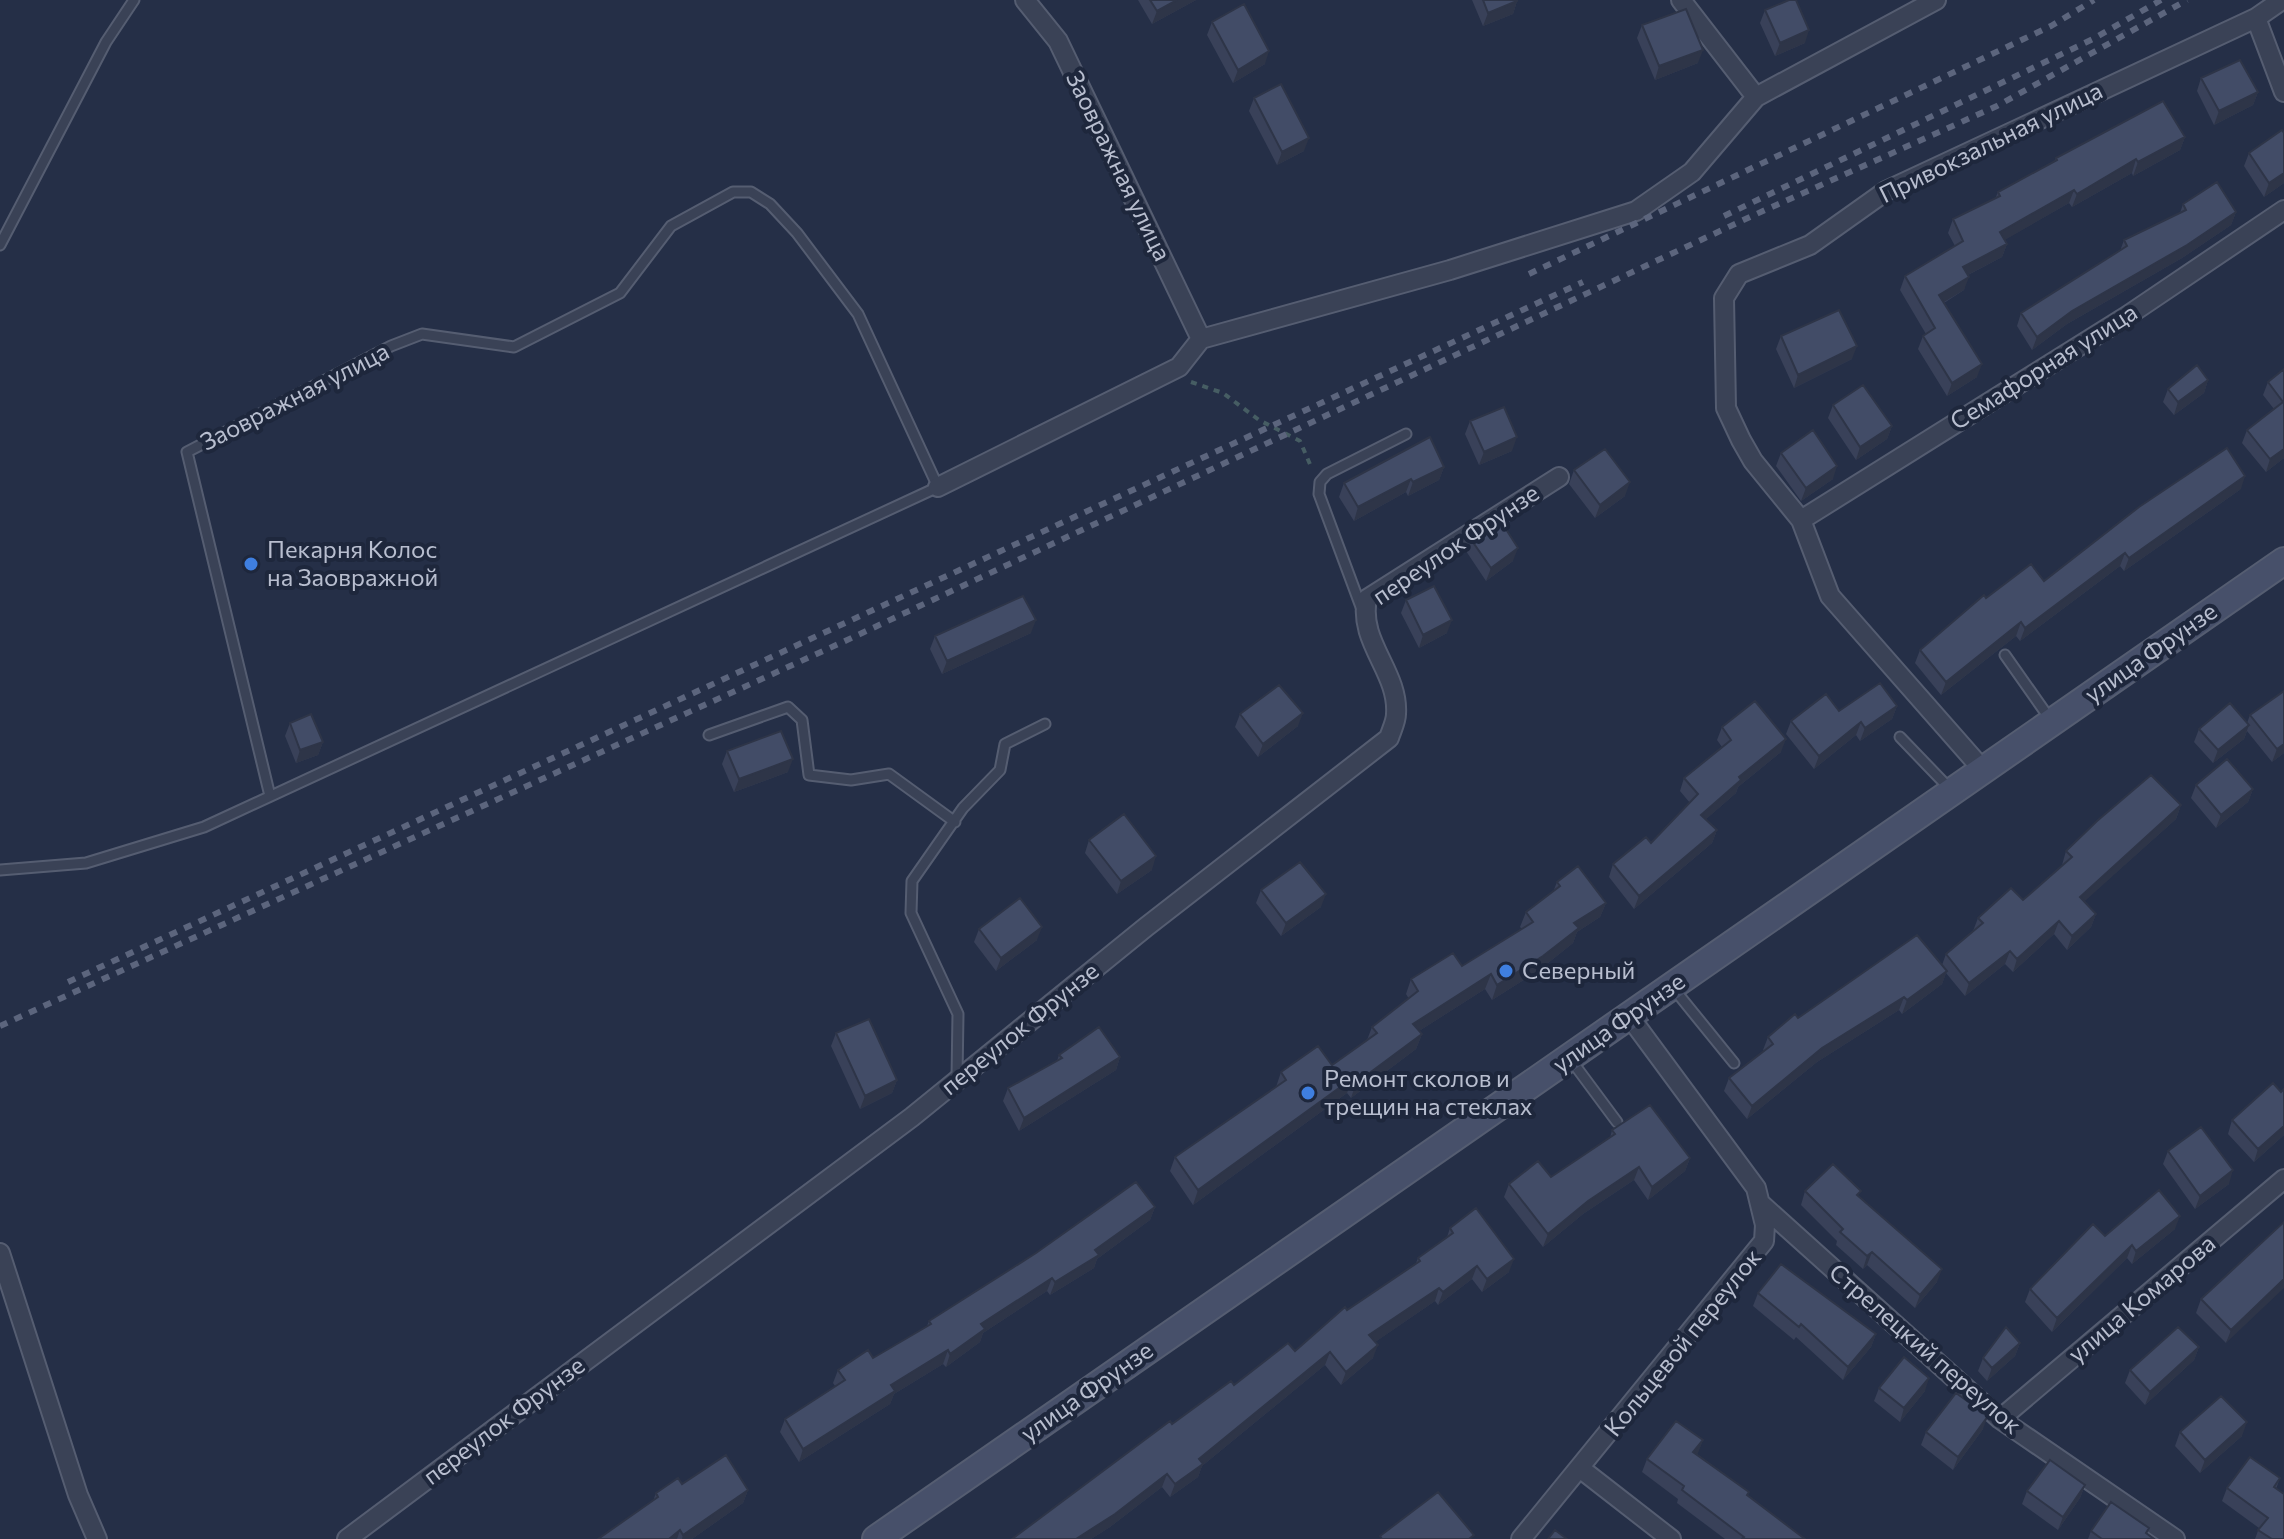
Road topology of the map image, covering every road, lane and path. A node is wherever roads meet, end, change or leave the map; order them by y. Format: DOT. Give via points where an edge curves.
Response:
graph roads {
  1 [pos="134,0"];
  2 [pos="1025,0"];
  3 [pos="1681,0"];
  4 [pos="1936,0"];
  5 [pos="2282,0"];
  6 [pos="2256,18"];
  7 [pos="2284,92"];
  8 [pos="1756,97"];
  9 [pos="2284,210"];
  10 [pos="0,245"];
  11 [pos="1201,339"];
  12 [pos="1179,367"];
  13 [pos="1406,434"];
  14 [pos="1559,477"];
  15 [pos="938,487"];
  16 [pos="1319,494"];
  17 [pos="1801,520"];
  18 [pos="2284,561"];
  19 [pos="1364,614"];
  20 [pos="2005,655"];
  21 [pos="2052,722"];
  22 [pos="1045,724"];
  23 [pos="709,735"];
  24 [pos="1900,737"];
  25 [pos="1983,770"];
  26 [pos="1952,792"];
  27 [pos="270,796"];
  28 [pos="955,822"];
  29 [pos="0,870"];
  30 [pos="1672,986"];
  31 [pos="1629,1016"];
  32 [pos="1569,1057"];
  33 [pos="1734,1063"];
  34 [pos="957,1081"];
  35 [pos="1617,1122"];
  36 [pos="2284,1179"];
  37 [pos="1762,1205"];
  38 [pos="0,1253"];
  39 [pos="2000,1419"];
  40 [pos="1581,1469"];
  41 [pos="97,1539"];
  42 [pos="347,1539"];
  43 [pos="876,1539"];
  44 [pos="1521,1539"];
  45 [pos="1671,1539"];
  46 [pos="2175,1539"];
  1 -- 10 [label="lane" via="106,42"];
  2 -- 11 [label="street, Заовражная улица" via="1058,41"];
  3 -- 8 [label="street"];
  4 -- 8 [label="street"];
  5 -- 6 [label="street, Привокзальная улица"];
  6 -- 7 [label="street"];
  6 -- 17 [label="street, Привокзальная улица" via="1886,191 1810,245 1739,274 1723,308 1730,420 1753,461"];
  8 -- 11 [label="street" via="1692,172 1636,211 1450,270"];
  9 -- 17 [label="street, Семафорная улица" via="2127,316"];
  11 -- 12 [label="street"];
  12 -- 15 [label="street"];
  12 -- 16 [label="path" via="1187,381 1223,393 1300,441"];
  13 -- 16 [label="lane" via="1327,474"];
  14 -- 19 [label="street, переулок Фрунзе" via="1367,599"];
  15 -- 27 [label="lane"];
  15 -- 27 [label="lane, Заовражная улица" via="858,314 797,233 751,192 733,192 671,226 620,293 514,347 422,334 187,452"];
  16 -- 19 [label="lane"];
  17 -- 25 [label="street" via="1830,596"];
  18 -- 21 [label="street, улица Фрунзе"];
  19 -- 34 [label="street, переулок Фрунзе" via="1365,629 1391,686 1396,713 1389,738"];
  20 -- 21 [label="lane"];
  21 -- 25 [label="street, улица Фрунзе"];
  22 -- 28 [label="lane" via="1005,744 1000,770"];
  23 -- 28 [label="lane" via="788,707 802,720 809,775 851,780 889,774"];
  24 -- 26 [label="lane"];
  25 -- 26 [label="street, улица Фрунзе"];
  26 -- 30 [label="street, улица Фрунзе"];
  27 -- 29 [label="lane" via="204,827 86,863"];
  28 -- 34 [label="lane" via="912,881 911,913 958,1014"];
  30 -- 31 [label="street, улица Фрунзе"];
  30 -- 33 [label="lane"];
  31 -- 32 [label="street, улица Фрунзе"];
  31 -- 37 [label="street, Кольцевой переулок" via="1756,1188"];
  32 -- 35 [label="lane"];
  32 -- 43 [label="street, улица Фрунзе"];
  34 -- 42 [label="street, переулок Фрунзе"];
  36 -- 39 [label="street, улица Комарова"];
  37 -- 39 [label="street, Стрелецкий переулок"];
  37 -- 40 [label="street, Кольцевой переулок" via="1766,1233 1757,1253"];
  38 -- 41 [label="street"];
  39 -- 46 [label="street, Стрелецкий переулок"];
  40 -- 44 [label="street, Кольцевой переулок"];
  40 -- 45 [label="street"];
}
